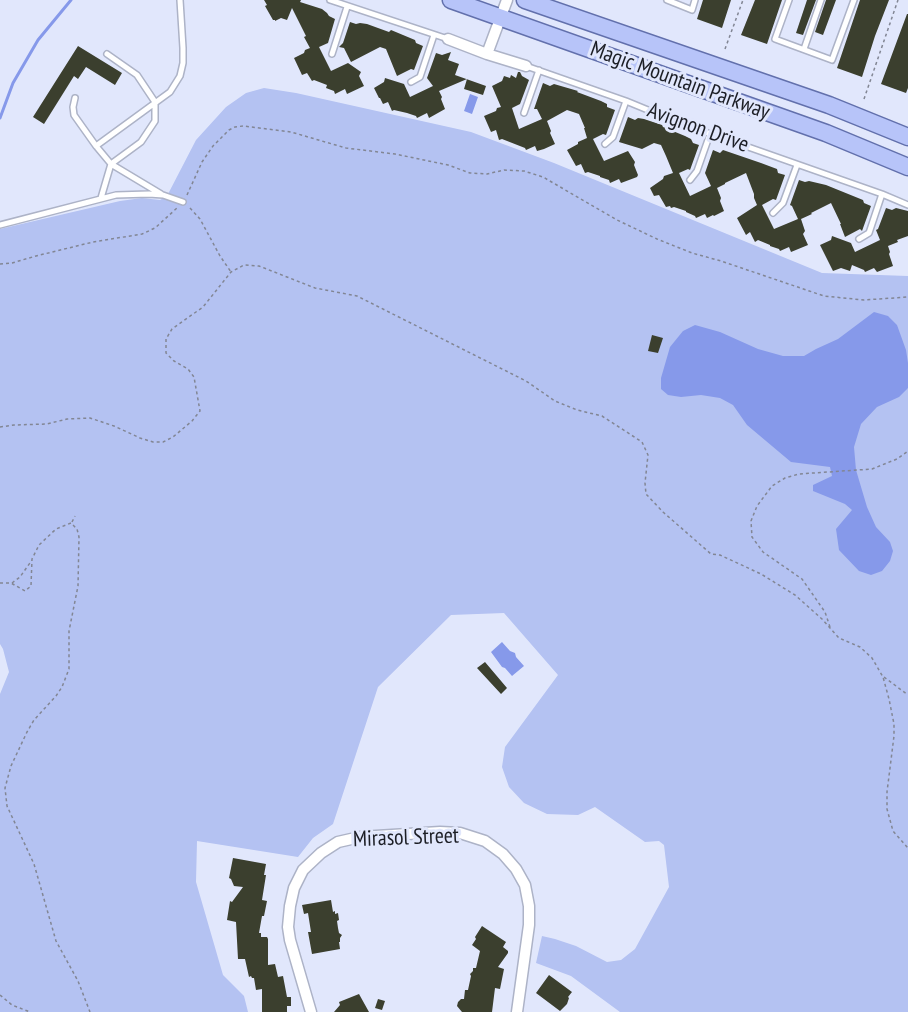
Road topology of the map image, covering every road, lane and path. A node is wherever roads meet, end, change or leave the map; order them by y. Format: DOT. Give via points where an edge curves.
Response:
graph roads {
  1 [pos="180,0"];
  2 [pos="330,0"];
  3 [pos="451,0"];
  4 [pos="507,0"];
  5 [pos="525,0"];
  6 [pos="667,0"];
  7 [pos="695,0"];
  8 [pos="742,0"];
  9 [pos="789,0"];
  10 [pos="820,0"];
  11 [pos="854,0"];
  12 [pos="898,0"];
  13 [pos="347,7"];
  14 [pos="501,17"];
  15 [pos="434,35"];
  16 [pos="448,39"];
  17 [pos="804,49"];
  18 [pos="725,50"];
  19 [pos="107,54"];
  20 [pos="332,54"];
  21 [pos="487,54"];
  22 [pos="526,66"];
  23 [pos="539,70"];
  24 [pos="411,82"];
  25 [pos="75,98"];
  26 [pos="864,99"];
  27 [pos="626,101"];
  28 [pos="154,102"];
  29 [pos="524,113"];
  30 [pos="710,134"];
  31 [pos="908,137"];
  32 [pos="605,144"];
  33 [pos="96,146"];
  34 [pos="111,164"];
  35 [pos="797,165"];
  36 [pos="908,167"];
  37 [pos="690,180"];
  38 [pos="882,194"];
  39 [pos="164,195"];
  40 [pos="101,198"];
  41 [pos="183,202"];
  42 [pos="908,205"];
  43 [pos="773,213"];
  44 [pos="0,225"];
  45 [pos="859,239"];
  46 [pos="0,264"];
  47 [pos="231,272"];
  48 [pos="908,297"];
  49 [pos="0,427"];
  50 [pos="908,451"];
  51 [pos="75,516"];
  52 [pos="71,523"];
  53 [pos="32,559"];
  54 [pos="0,583"];
  55 [pos="11,583"];
  56 [pos="830,628"];
  57 [pos="883,677"];
  58 [pos="908,695"];
  59 [pos="908,848"];
  60 [pos="0,995"];
  61 [pos="30,1012"];
  62 [pos="90,1012"];
  63 [pos="311,1012"];
  64 [pos="517,1012"];
  1 -- 28 [label="lane" via="180,76 170,92"];
  2 -- 13 [label="lane, Avignon Drive"];
  3 -- 14 [label="main road, Magic Mountain Parkway"];
  4 -- 14 [label="street"];
  5 -- 31 [label="main road, Magic Mountain Parkway" via="829,105"];
  6 -- 7 [label="lane" via="692,10"];
  8 -- 18 [label="path"];
  9 -- 17 [label="lane" via="776,39"];
  10 -- 17 [label="lane"];
  11 -- 17 [label="lane" via="832,60"];
  12 -- 26 [label="path"];
  13 -- 15 [label="lane, Avignon Drive"];
  13 -- 20 [label="lane"];
  14 -- 21 [label="street"];
  14 -- 36 [label="main road, Magic Mountain Parkway" via="826,133"];
  15 -- 16 [label="lane, Avignon Drive"];
  15 -- 24 [label="lane" via="420,77"];
  16 -- 21 [label="street, Avignon Drive"];
  19 -- 28 [label="lane" via="137,75"];
  21 -- 22 [label="street, Avignon Drive"];
  22 -- 23 [label="lane, Avignon Drive"];
  23 -- 27 [label="lane, Avignon Drive"];
  23 -- 29 [label="lane"];
  25 -- 33 [label="lane" via="74,116"];
  27 -- 30 [label="lane, Avignon Drive"];
  27 -- 32 [label="lane" via="612,137"];
  28 -- 33 [label="lane"];
  28 -- 34 [label="lane" via="154,121 141,142"];
  30 -- 35 [label="lane, Avignon Drive"];
  30 -- 37 [label="lane"];
  33 -- 34 [label="lane"];
  34 -- 39 [label="lane"];
  34 -- 40 [label="lane"];
  35 -- 38 [label="lane, Avignon Drive"];
  35 -- 43 [label="lane" via="783,203"];
  38 -- 42 [label="lane, Avignon Drive"];
  38 -- 45 [label="lane" via="869,233"];
  39 -- 40 [label="lane"];
  39 -- 41 [label="lane"];
  40 -- 44 [label="lane"];
  41 -- 46 [label="path" via="155,228 142,234"];
  41 -- 47 [label="path" via="200,219"];
  41 -- 48 [label="path" via="202,162 229,130 243,126 291,132 346,148 395,153 470,173 524,171 543,177 617,220 692,253 824,296 864,300"];
  47 -- 49 [label="path" via="203,307 172,329 166,339 166,353 194,377 200,411 173,437 153,442 90,418"];
  47 -- 56 [label="path" via="244,265 260,266 315,288 357,296 526,381 555,401 602,416 642,442 648,455 646,494 663,512 711,554 720,555 795,595"];
  50 -- 56 [label="path" via="872,469 784,478 772,486 757,506 751,521 752,537 763,552 802,579 825,612"];
  51 -- 52 [label="path"];
  52 -- 53 [label="path" via="56,529 39,545"];
  52 -- 62 [label="path" via="79,537 69,669 62,687 27,732 5,788 7,806 34,864 56,941"];
  53 -- 55 [label="path"];
  53 -- 55 [label="path" via="31,586 25,591"];
  54 -- 55 [label="path"];
  56 -- 57 [label="path" via="872,658"];
  57 -- 58 [label="path"];
  57 -- 59 [label="path" via="894,730 887,809 893,831"];
  60 -- 61 [label="path"];
  63 -- 64 [label="street, Mirasol Street" via="288,927 294,888 303,870 338,842 440,832 485,841 503,854 525,885 529,925"];
}
